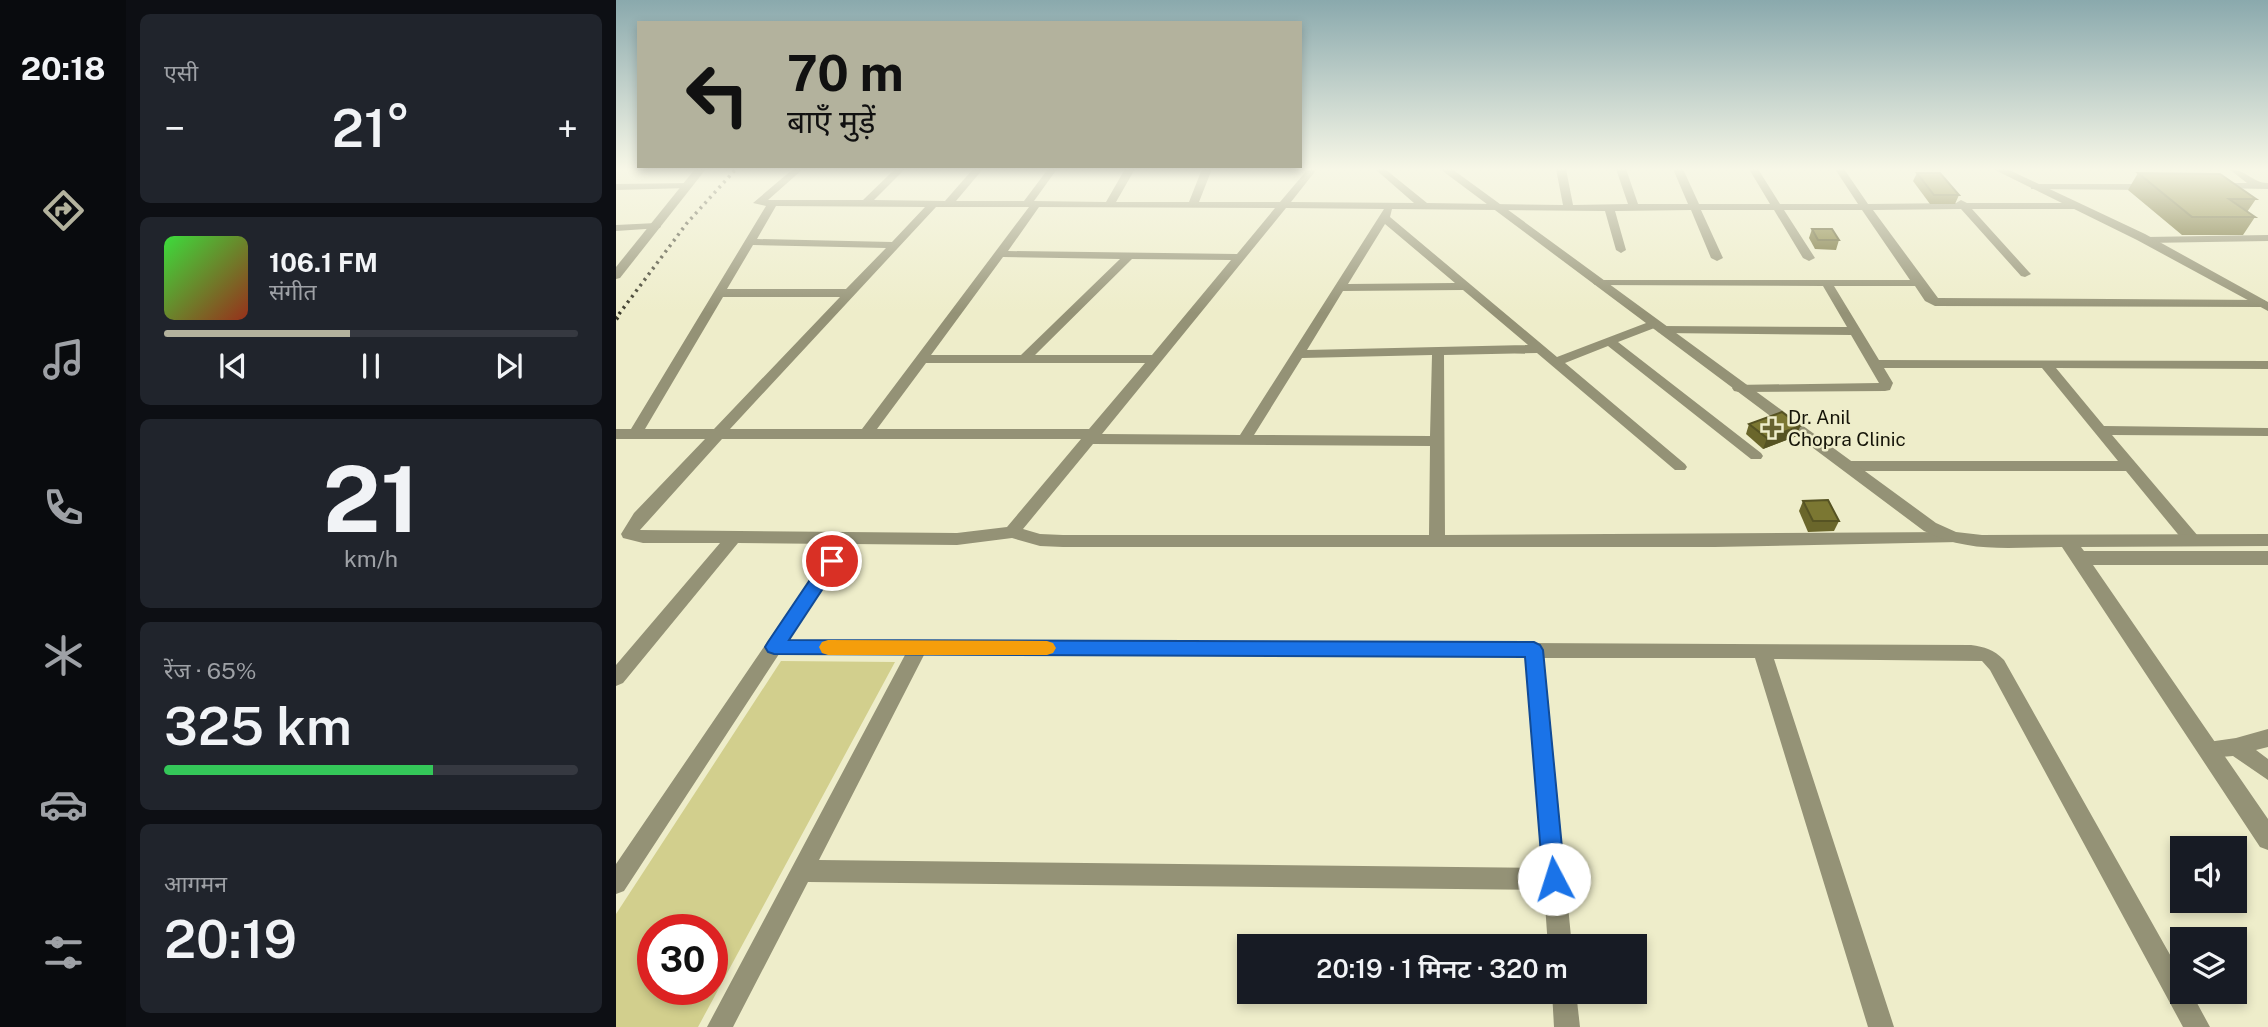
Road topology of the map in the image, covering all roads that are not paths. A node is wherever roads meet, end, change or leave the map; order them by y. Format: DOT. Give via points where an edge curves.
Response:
graph roads {
  1 [pos="663,217"];
  2 [pos="764,217"];
  3 [pos="922,217"];
  4 [pos="1023,217"];
  5 [pos="1274,217"];
  6 [pos="1383,217"];
  7 [pos="1393,217"];
  8 [pos="1506,217"];
  9 [pos="1612,217"];
  10 [pos="1699,217"];
  11 [pos="1782,217"];
  12 [pos="1873,217"];
  13 [pos="1973,217"];
  14 [pos="2100,217"];
  15 [pos="656,226"];
  16 [pos="616,228"];
  17 [pos="2268,238"];
  18 [pos="2146,240"];
  19 [pos="749,242"];
  20 [pos="895,245"];
  21 [pos="1621,250"];
  22 [pos="1000,254"];
  23 [pos="1129,256"];
  24 [pos="1241,257"];
  25 [pos="1717,258"];
  26 [pos="1809,258"];
  27 [pos="621,264"];
  28 [pos="2025,274"];
  29 [pos="616,275"];
  30 [pos="1826,282"];
  31 [pos="1920,283"];
  32 [pos="1599,284"];
  33 [pos="1466,286"];
  34 [pos="1340,288"];
  35 [pos="719,293"];
  36 [pos="851,293"];
  37 [pos="2264,305"];
  38 [pos="1658,327"];
  39 [pos="1856,331"];
  40 [pos="1610,342"];
  41 [pos="1540,349"];
  42 [pos="1438,351"];
  43 [pos="1298,354"];
  44 [pos="923,359"];
  45 [pos="1024,359"];
  46 [pos="1157,359"];
  47 [pos="1555,362"];
  48 [pos="1877,364"];
  49 [pos="2045,364"];
  50 [pos="2265,367"];
  51 [pos="1740,388"];
  52 [pos="2100,430"];
  53 [pos="2268,432"];
  54 [pos="636,433"];
  55 [pos="721,433"];
  56 [pos="867,433"];
  57 [pos="616,434"];
  58 [pos="1092,437"];
  59 [pos="1244,440"];
  60 [pos="1438,441"];
  61 [pos="1756,456"];
  62 [pos="1848,466"];
  63 [pos="2130,466"];
  64 [pos="1680,467"];
  65 [pos="1012,532"];
  66 [pos="1953,538"];
  67 [pos="733,539"];
  68 [pos="846,539"];
  69 [pos="2192,540"];
  70 [pos="1437,541"];
  71 [pos="2263,549"];
  72 [pos="2073,550"];
  73 [pos="774,647"];
  74 [pos="918,648"];
  75 [pos="1534,650"];
  76 [pos="1762,651"];
  77 [pos="616,678"];
  78 [pos="2268,738"];
  79 [pos="2236,747"];
  80 [pos="2208,749"];
  81 [pos="2268,771"];
  82 [pos="2268,839"];
  83 [pos="801,871"];
  84 [pos="1554,879"];
  85 [pos="616,883"];
  86 [pos="1559,934"];
  87 [pos="1565,1004"];
  88 [pos="720,1027"];
  89 [pos="1567,1027"];
  90 [pos="1881,1027"];
  91 [pos="2197,1027"];
  1 -- 15 [label="street"];
  2 -- 19 [label="street"];
  3 -- 20 [label="street"];
  4 -- 22 [label="street"];
  5 -- 24 [label="street"];
  6 -- 34 [label="street"];
  7 -- 33 [label="street"];
  8 -- 32 [label="street"];
  9 -- 21 [label="street"];
  10 -- 25 [label="street"];
  11 -- 26 [label="street"];
  12 -- 31 [label="street"];
  13 -- 28 [label="street"];
  14 -- 18 [label="street"];
  15 -- 16 [label="street"];
  15 -- 27 [label="street"];
  17 -- 18 [label="street"];
  18 -- 37 [label="street"];
  19 -- 20 [label="street"];
  19 -- 35 [label="street"];
  20 -- 36 [label="street"];
  22 -- 23 [label="street"];
  22 -- 44 [label="street"];
  23 -- 24 [label="street"];
  23 -- 45 [label="street"];
  24 -- 46 [label="street"];
  27 -- 29 [label="street"];
  30 -- 31 [label="street"];
  30 -- 32 [label="street"];
  30 -- 39 [label="street"];
  31 -- 37 [label="street" via="1929,298 1945,304"];
  32 -- 38 [label="street"];
  33 -- 34 [label="street"];
  33 -- 41 [label="street"];
  34 -- 43 [label="street"];
  35 -- 36 [label="street"];
  35 -- 54 [label="street"];
  36 -- 55 [label="street"];
  38 -- 39 [label="street"];
  38 -- 40 [label="street"];
  38 -- 51 [label="street"];
  39 -- 48 [label="street"];
  40 -- 47 [label="street"];
  40 -- 61 [label="street"];
  41 -- 42 [label="street"];
  41 -- 47 [label="street"];
  42 -- 43 [label="street"];
  42 -- 60 [label="street"];
  43 -- 59 [label="street"];
  44 -- 45 [label="street"];
  44 -- 56 [label="street"];
  45 -- 46 [label="street"];
  46 -- 58 [label="street"];
  47 -- 64 [label="street"];
  48 -- 49 [label="street"];
  48 -- 51 [label="street" via="1885,387"];
  49 -- 50 [label="street"];
  49 -- 52 [label="street"];
  51 -- 62 [label="street"];
  52 -- 53 [label="street"];
  52 -- 63 [label="street"];
  54 -- 55 [label="street"];
  54 -- 57 [label="street"];
  55 -- 56 [label="street"];
  55 -- 67 [label="street" via="629,534"];
  56 -- 58 [label="street"];
  58 -- 59 [label="street"];
  58 -- 65 [label="street"];
  59 -- 60 [label="street"];
  60 -- 70 [label="street"];
  62 -- 63 [label="street"];
  62 -- 66 [label="street" via="1930,527"];
  63 -- 69 [label="street"];
  65 -- 68 [label="street" via="973,539"];
  65 -- 70 [label="street" via="1063,541"];
  66 -- 70 [label="street"];
  66 -- 72 [label="street"];
  67 -- 68 [label="street"];
  67 -- 77 [label="street"];
  68 -- 73 [label="street"];
  69 -- 71 [label="street"];
  69 -- 72 [label="street"];
  71 -- 72 [label="street"];
  72 -- 80 [label="street"];
  73 -- 74 [label="street"];
  73 -- 85 [label="street"];
  74 -- 75 [label="street"];
  74 -- 83 [label="street"];
  75 -- 76 [label="street"];
  75 -- 84 [label="street"];
  76 -- 90 [label="street"];
  76 -- 91 [label="street" via="1987,655 1997,665"];
  78 -- 79 [label="street"];
  79 -- 80 [label="street"];
  79 -- 81 [label="street"];
  80 -- 82 [label="street"];
  83 -- 84 [label="street"];
  83 -- 88 [label="street"];
  84 -- 86 [label="street"];
  87 -- 89 [label="street"];
}
